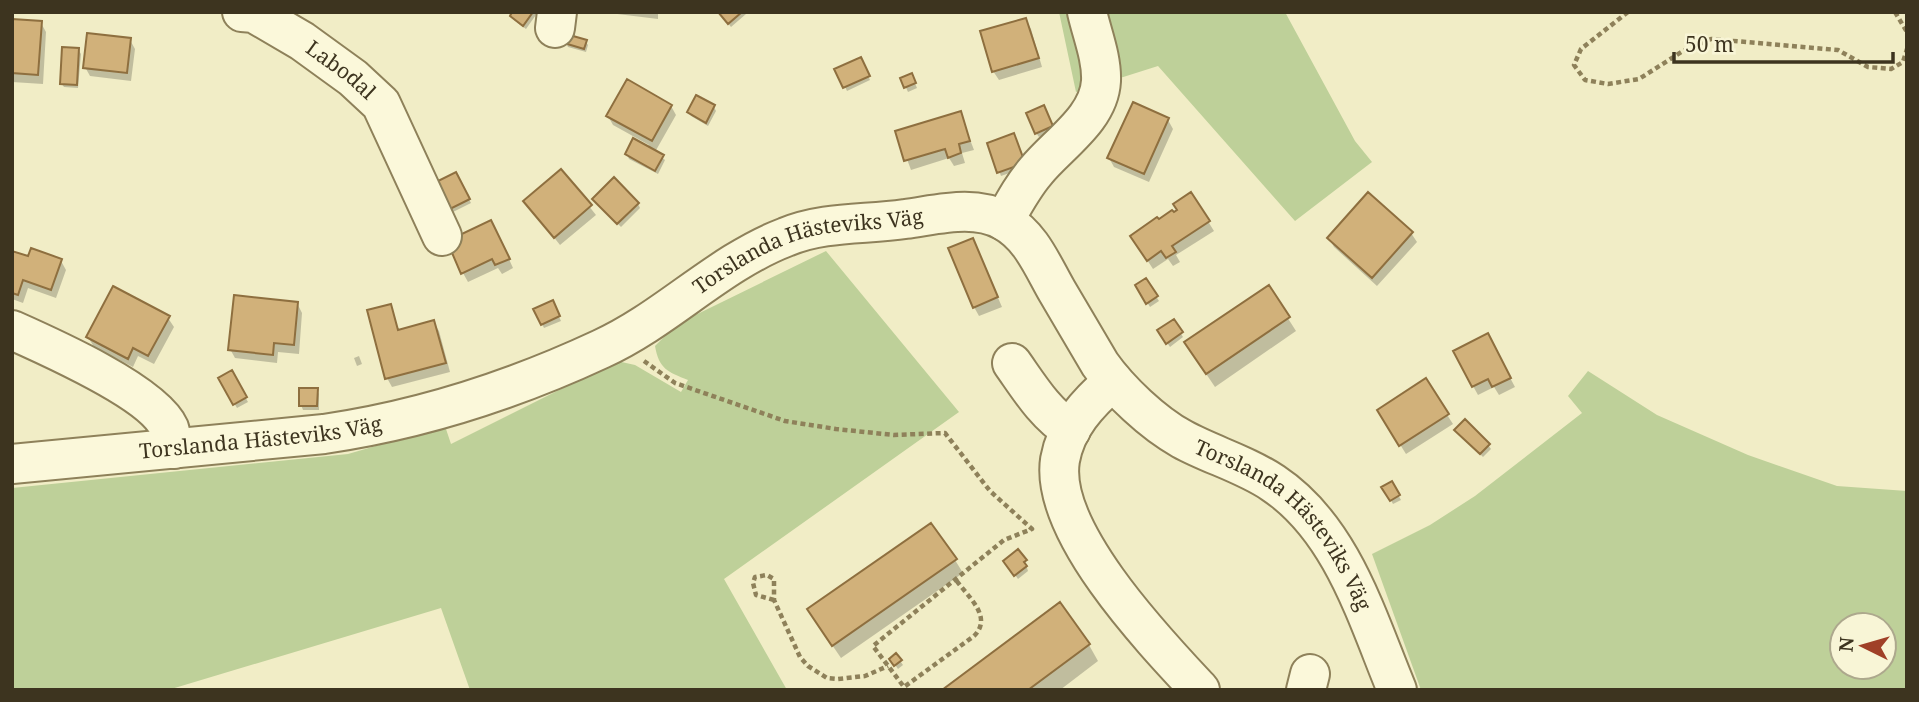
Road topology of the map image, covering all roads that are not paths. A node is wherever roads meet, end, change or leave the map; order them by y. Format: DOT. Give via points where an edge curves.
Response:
graph roads {
  1 [pos="242,12"];
  2 [pos="1087,12"];
  3 [pos="1004,221"];
  4 [pos="442,236"];
  5 [pos="12,330"];
  6 [pos="1012,363"];
  7 [pos="1113,381"];
  8 [pos="1071,430"];
  9 [pos="174,449"];
  10 [pos="12,464"];
  11 [pos="1200,690"];
  12 [pos="1397,690"];
  1 -- 4 [label="street, Labodal" via="254,13 302,41 381,104"];
  2 -- 3 [label="street" via="1100,66 1099,95 1091,112 1021,190"];
  3 -- 7 [label="street, Torslanda Hästeviks Väg" via="1031,244"];
  3 -- 9 [label="street, Torslanda Hästeviks Väg" via="968,212 812,228 757,249 604,348 519,384 374,427"];
  5 -- 9 [label="street" via="107,377 152,407 168,426"];
  6 -- 8 [label="street" via="1042,405"];
  7 -- 8 [label="street" via="1077,416"];
  7 -- 12 [label="street, Torslanda Hästeviks Väg" via="1180,438 1272,482 1315,522 1355,589"];
  8 -- 11 [label="street" via="1060,461 1060,485 1071,518 1126,606"];
  9 -- 10 [label="street, Torslanda Hästeviks Väg"];
}
